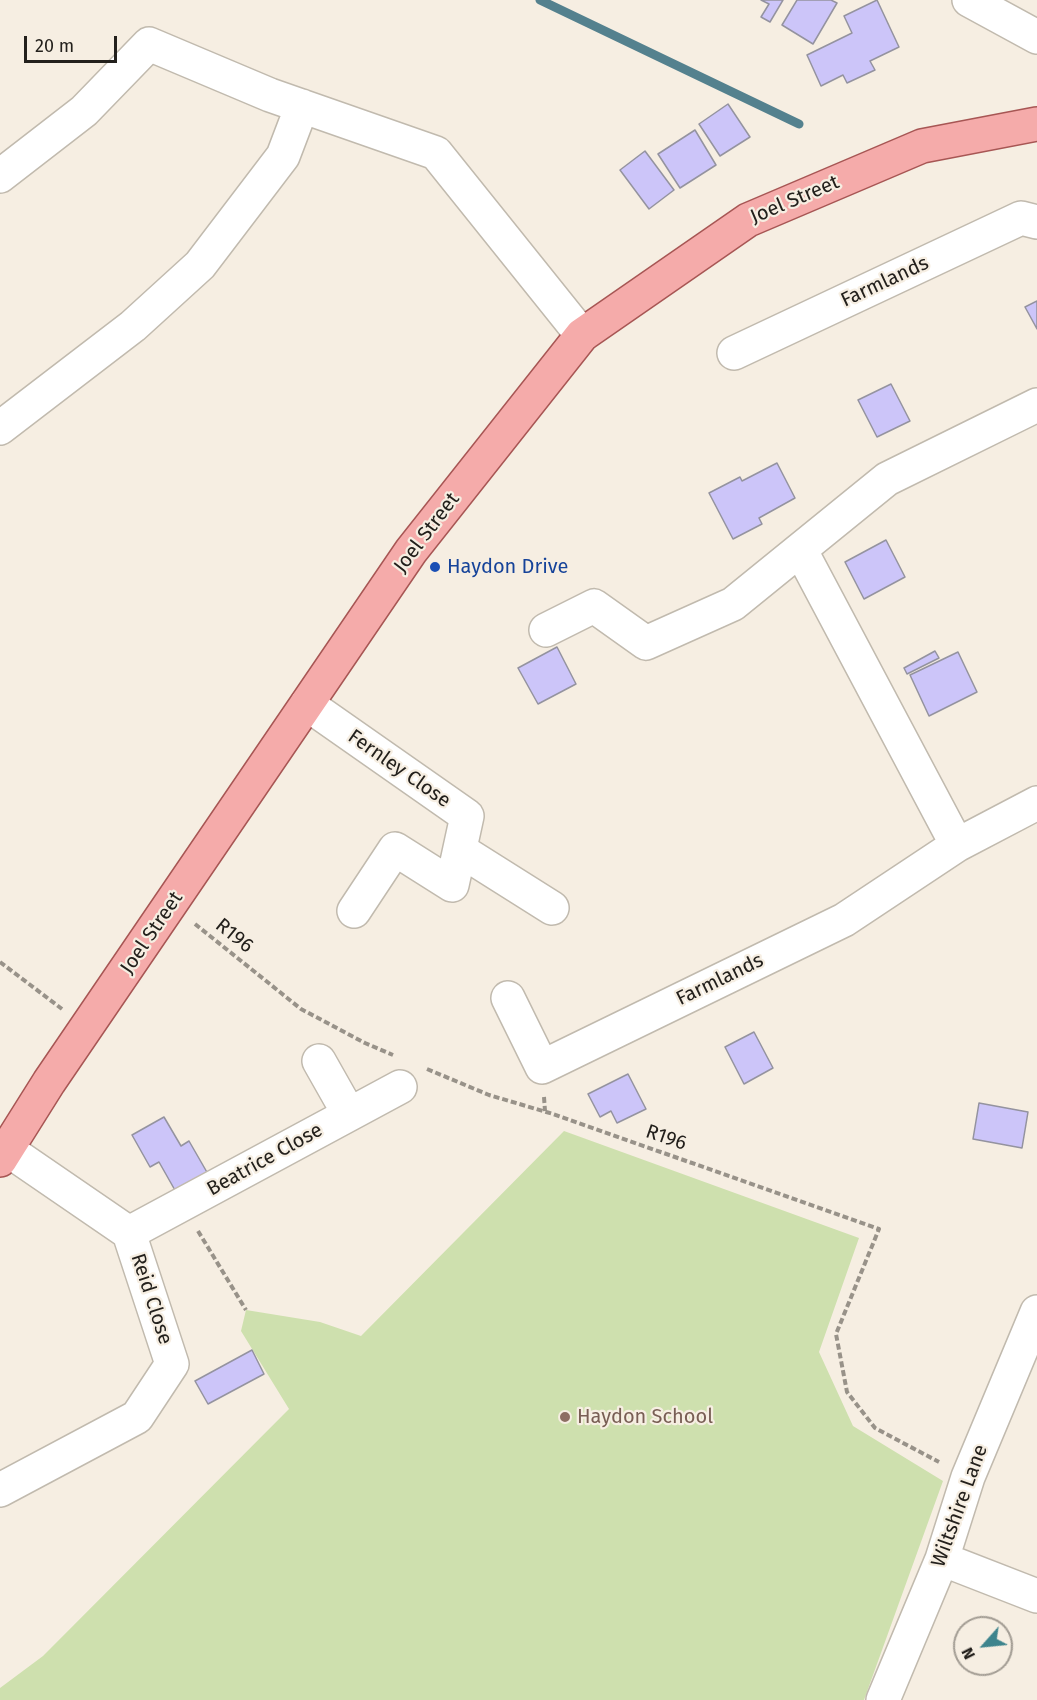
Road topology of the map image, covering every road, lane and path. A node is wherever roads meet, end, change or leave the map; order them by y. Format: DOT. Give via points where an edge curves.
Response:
graph roads {
  1 [pos="969,0"];
  2 [pos="1037,38"];
  3 [pos="302,106"];
  4 [pos="1037,124"];
  5 [pos="0,176"];
  6 [pos="1037,222"];
  7 [pos="582,335"];
  8 [pos="734,353"];
  9 [pos="1037,405"];
  10 [pos="0,428"];
  11 [pos="801,550"];
  12 [pos="546,630"];
  13 [pos="306,704"];
  14 [pos="1037,803"];
  15 [pos="957,845"];
  16 [pos="460,850"];
  17 [pos="171,905"];
  18 [pos="552,908"];
  19 [pos="354,911"];
  20 [pos="0,962"];
  21 [pos="508,998"];
  22 [pos="86,1028"];
  23 [pos="319,1061"];
  24 [pos="405,1070"];
  25 [pos="349,1114"];
  26 [pos="4,1155"];
  27 [pos="182,1205"];
  28 [pos="129,1233"];
  29 [pos="246,1310"];
  30 [pos="1037,1312"];
  31 [pos="968,1477"];
  32 [pos="0,1490"];
  33 [pos="942,1559"];
  34 [pos="1037,1596"];
  35 [pos="883,1700"];
  1 -- 2 [label="street"];
  3 -- 5 [label="street" via="149,44 84,111"];
  3 -- 7 [label="street" via="436,153"];
  3 -- 10 [label="street" via="283,156 200,265 133,326"];
  4 -- 7 [label="main road, Joel Street" via="922,146 748,220"];
  6 -- 8 [label="street, Farmlands" via="1021,218"];
  7 -- 13 [label="main road, Joel Street" via="411,551"];
  9 -- 11 [label="street" via="887,479"];
  11 -- 12 [label="street" via="733,604 646,643 594,606"];
  11 -- 15 [label="street"];
  13 -- 16 [label="street, Fernley Close" via="467,816"];
  13 -- 17 [label="main road, Joel Street"];
  14 -- 15 [label="street, Farmlands"];
  15 -- 21 [label="street, Farmlands" via="844,920 542,1066"];
  16 -- 18 [label="street"];
  16 -- 19 [label="street, Fernley Close" via="452,885 395,849"];
  17 -- 22 [label="main road, Joel Street"];
  17 -- 24 [label="path, R196" via="301,1009 365,1043"];
  20 -- 22 [label="path"];
  22 -- 26 [label="main road, Joel Street"];
  23 -- 25 [label="street"];
  24 -- 25 [label="street, Beatrice Close"];
  24 -- 31 [label="path, R196" via="553,1114 879,1229 837,1334 846,1392 875,1428"];
  25 -- 27 [label="street, Beatrice Close"];
  26 -- 28 [label="street, Reid Close"];
  27 -- 28 [label="street, Beatrice Close"];
  27 -- 29 [label="path"];
  28 -- 32 [label="street, Reid Close" via="172,1364 137,1418"];
  30 -- 31 [label="street, Wiltshire Lane"];
  31 -- 33 [label="street, Wiltshire Lane"];
  33 -- 34 [label="street"];
  33 -- 35 [label="street, Wiltshire Lane"];
}
